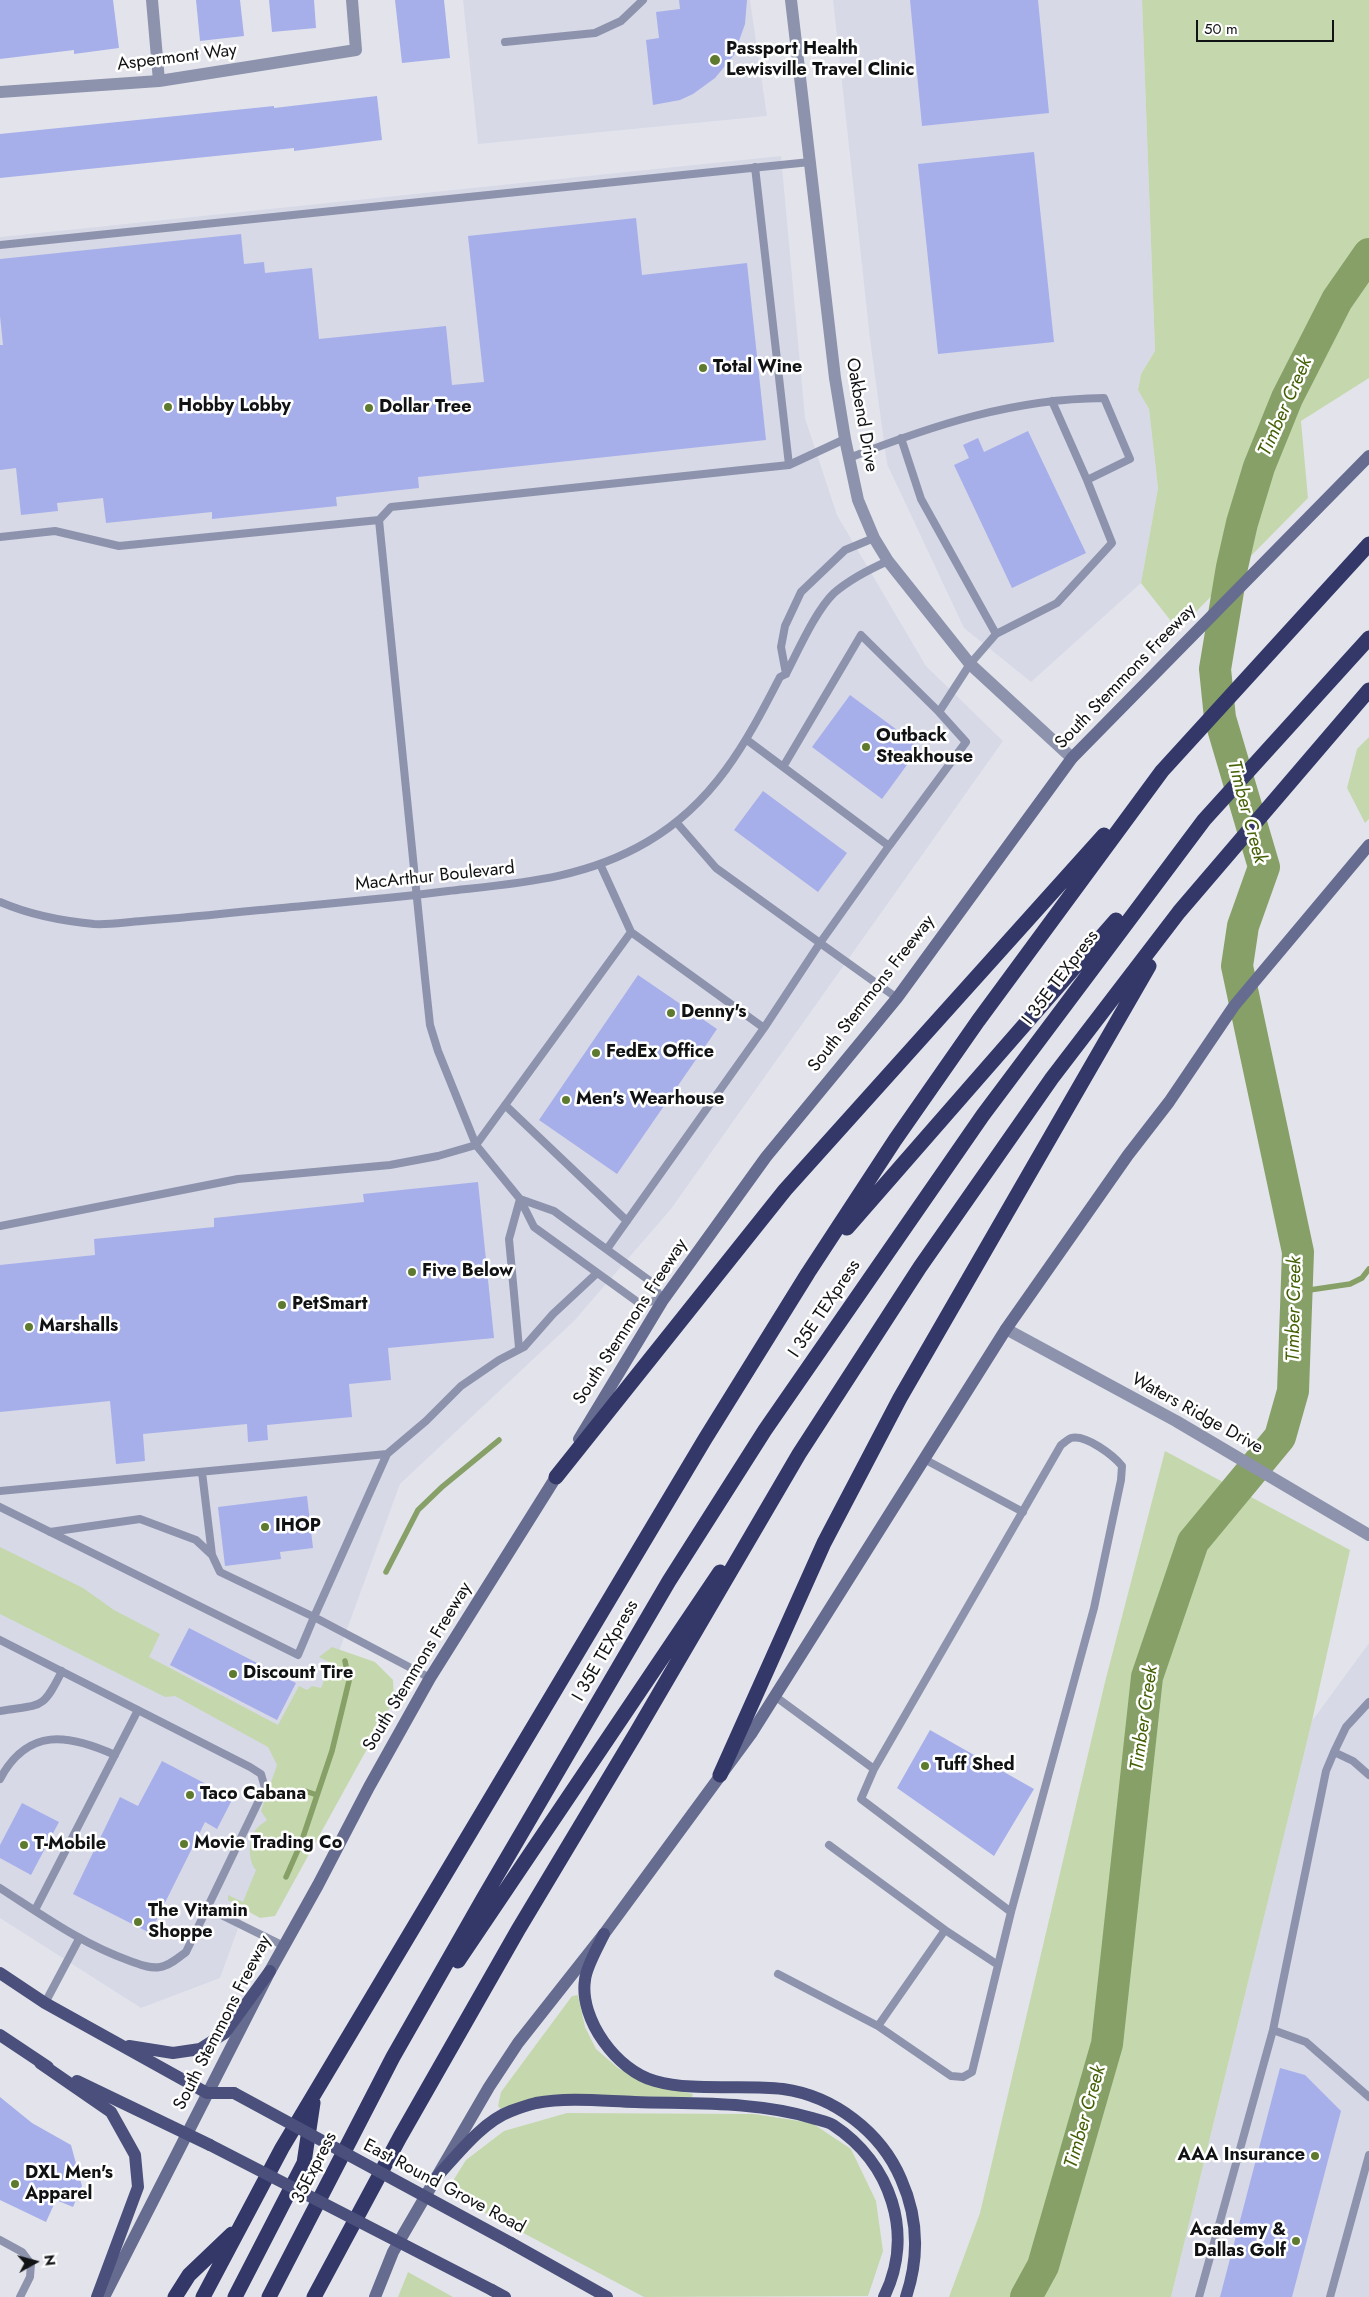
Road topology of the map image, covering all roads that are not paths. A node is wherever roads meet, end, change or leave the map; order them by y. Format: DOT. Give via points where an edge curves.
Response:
graph roads {
  1 [pos="152,0"];
  2 [pos="352,0"];
  3 [pos="643,0"];
  4 [pos="791,0"];
  5 [pos="505,42"];
  6 [pos="159,81"];
  7 [pos="0,92"];
  8 [pos="810,162"];
  9 [pos="755,167"];
  10 [pos="0,245"];
  11 [pos="1052,401"];
  12 [pos="901,438"];
  13 [pos="845,439"];
  14 [pos="1369,456"];
  15 [pos="849,458"];
  16 [pos="789,465"];
  17 [pos="1087,480"];
  18 [pos="379,520"];
  19 [pos="0,537"];
  20 [pos="874,538"];
  21 [pos="1369,544"];
  22 [pos="888,561"];
  23 [pos="996,634"];
  24 [pos="1369,638"];
  25 [pos="970,664"];
  26 [pos="786,674"];
  27 [pos="1369,690"];
  28 [pos="938,712"];
  29 [pos="747,740"];
  30 [pos="1072,758"];
  31 [pos="784,767"];
  32 [pos="1162,771"];
  33 [pos="1204,820"];
  34 [pos="677,822"];
  35 [pos="1369,844"];
  36 [pos="889,846"];
  37 [pos="600,864"];
  38 [pos="416,895"];
  39 [pos="0,902"];
  40 [pos="1179,912"];
  41 [pos="631,932"];
  42 [pos="820,943"];
  43 [pos="897,998"];
  44 [pos="764,1028"];
  45 [pos="506,1105"];
  46 [pos="476,1145"];
  47 [pos="520,1199"];
  48 [pos="627,1221"];
  49 [pos="0,1226"];
  50 [pos="606,1249"];
  51 [pos="808,1273"];
  52 [pos="596,1274"];
  53 [pos="663,1300"];
  54 [pos="1006,1329"];
  55 [pos="519,1348"];
  56 [pos="387,1454"];
  57 [pos="798,1454"];
  58 [pos="924,1460"];
  59 [pos="202,1472"];
  60 [pos="556,1477"];
  61 [pos="0,1490"];
  62 [pos="0,1507"];
  63 [pos="1023,1512"];
  64 [pos="50,1532"];
  65 [pos="1369,1535"];
  66 [pos="212,1555"];
  67 [pos="314,1617"];
  68 [pos="0,1640"];
  69 [pos="62,1671"];
  70 [pos="430,1678"];
  71 [pos="776,1697"];
  72 [pos="1369,1702"];
  73 [pos="0,1710"];
  74 [pos="138,1710"];
  75 [pos="1334,1752"];
  76 [pos="115,1755"];
  77 [pos="874,1769"];
  78 [pos="720,1775"];
  79 [pos="1369,1775"];
  80 [pos="0,1779"];
  81 [pos="829,1845"];
  82 [pos="0,1888"];
  83 [pos="207,1908"];
  84 [pos="35,1910"];
  85 [pos="1011,1912"];
  86 [pos="945,1930"];
  87 [pos="604,1934"];
  88 [pos="79,1939"];
  89 [pos="284,1946"];
  90 [pos="998,1965"];
  91 [pos="270,1971"];
  92 [pos="0,1973"];
  93 [pos="778,1974"];
  94 [pos="45,2003"];
  95 [pos="878,2026"];
  96 [pos="1273,2030"];
  97 [pos="0,2035"];
  98 [pos="121,2045"];
  99 [pos="393,2057"];
  100 [pos="40,2063"];
  101 [pos="207,2093"];
  102 [pos="314,2096"];
  103 [pos="1369,2097"];
  104 [pos="187,2134"];
  105 [pos="1369,2155"];
  106 [pos="432,2182"];
  107 [pos="240,2226"];
  108 [pos="0,2240"];
  109 [pos="20,2297"];
  110 [pos="97,2297"];
  111 [pos="104,2297"];
  112 [pos="175,2297"];
  113 [pos="203,2297"];
  114 [pos="235,2297"];
  115 [pos="269,2297"];
  116 [pos="316,2297"];
  117 [pos="375,2297"];
  118 [pos="505,2297"];
  119 [pos="607,2297"];
  120 [pos="884,2297"];
  121 [pos="906,2297"];
  122 [pos="1199,2297"];
  123 [pos="1330,2297"];
  1 -- 6 [label="street"];
  2 -- 6 [label="street, Aspermont Way" via="356,50"];
  3 -- 5 [label="lane" via="621,20 596,33"];
  4 -- 8 [label="street, Oakbend Drive"];
  6 -- 7 [label="street, Aspermont Way"];
  8 -- 9 [label="lane"];
  8 -- 13 [label="street, Oakbend Drive"];
  9 -- 10 [label="lane"];
  9 -- 16 [label="lane"];
  11 -- 12 [label="lane" via="982,412"];
  11 -- 17 [label="lane"];
  11 -- 17 [label="lane" via="1104,398 1130,459"];
  12 -- 15 [label="lane"];
  12 -- 23 [label="lane" via="921,499"];
  13 -- 15 [label="street, Oakbend Drive"];
  13 -- 16 [label="lane"];
  14 -- 30 [label="main road, South Stemmons Freeway"];
  15 -- 20 [label="street, Oakbend Drive" via="858,500"];
  16 -- 18 [label="lane" via="392,506"];
  17 -- 23 [label="lane" via="1112,543 1057,603"];
  18 -- 19 [label="lane" via="119,546 55,530"];
  18 -- 38 [label="lane"];
  20 -- 22 [label="street, Oakbend Drive"];
  20 -- 26 [label="lane" via="845,550 801,592 785,626 781,648"];
  21 -- 32 [label="highway"];
  22 -- 25 [label="street, Oakbend Drive"];
  22 -- 26 [label="lane, MacArthur Boulevard" via="834,594 807,632"];
  23 -- 25 [label="lane"];
  24 -- 33 [label="highway, I 35E TEXpress"];
  25 -- 28 [label="lane"];
  25 -- 30 [label="street, Oakbend Drive"];
  26 -- 29 [label="lane, MacArthur Boulevard" via="780,677"];
  27 -- 40 [label="highway"];
  28 -- 31 [label="lane" via="861,635"];
  28 -- 36 [label="lane" via="966,742"];
  29 -- 31 [label="lane"];
  29 -- 34 [label="lane, MacArthur Boulevard" via="713,786"];
  30 -- 43 [label="main road, South Stemmons Freeway"];
  31 -- 36 [label="lane"];
  32 -- 51 [label="highway" via="978,1021"];
  32 -- 60 [label="highway" via="785,1190"];
  33 -- 51 [label="highway"];
  33 -- 99 [label="highway, I 35E TEXpress" via="983,1115 765,1430 664,1590"];
  34 -- 37 [label="lane, MacArthur Boulevard" via="648,841"];
  34 -- 42 [label="lane" via="716,868"];
  35 -- 54 [label="main road" via="1234,1006"];
  36 -- 42 [label="lane"];
  37 -- 38 [label="lane, MacArthur Boulevard" via="536,882"];
  37 -- 41 [label="lane"];
  38 -- 39 [label="lane, MacArthur Boulevard" via="96,924 51,919"];
  38 -- 46 [label="lane" via="430,1025"];
  40 -- 57 [label="highway" via="1052,1078 990,1166"];
  40 -- 78 [label="highway" via="900,1398 824,1542"];
  41 -- 44 [label="lane"];
  41 -- 45 [label="lane"];
  42 -- 43 [label="lane"];
  42 -- 44 [label="lane"];
  43 -- 53 [label="main road, South Stemmons Freeway" via="766,1157"];
  44 -- 48 [label="lane"];
  45 -- 46 [label="lane"];
  45 -- 48 [label="lane"];
  46 -- 47 [label="lane"];
  46 -- 49 [label="lane" via="390,1165 238,1179"];
  47 -- 50 [label="lane" via="554,1211"];
  47 -- 52 [label="lane" via="534,1227"];
  47 -- 55 [label="lane" via="509,1239"];
  48 -- 50 [label="lane"];
  50 -- 53 [label="lane" via="650,1280"];
  51 -- 102 [label="highway" via="695,1456"];
  52 -- 53 [label="lane" via="639,1303"];
  52 -- 55 [label="lane" via="524,1347"];
  53 -- 60 [label="main road, South Stemmons Freeway"];
  54 -- 58 [label="main road"];
  54 -- 65 [label="street, Waters Ridge Drive" via="1176,1421"];
  55 -- 56 [label="lane" via="461,1386"];
  56 -- 59 [label="lane"];
  56 -- 67 [label="lane"];
  57 -- 99 [label="highway"];
  57 -- 116 [label="highway" via="518,1930 400,2137"];
  58 -- 63 [label="lane"];
  58 -- 71 [label="main road"];
  59 -- 61 [label="lane"];
  59 -- 66 [label="lane"];
  60 -- 70 [label="main road, South Stemmons Freeway"];
  62 -- 64 [label="lane"];
  63 -- 77 [label="lane"];
  63 -- 85 [label="lane" via="1061,1445 1072,1438 1084,1439 1113,1456 1122,1466 1122,1480 1094,1608"];
  64 -- 66 [label="lane" via="140,1519 196,1540"];
  64 -- 67 [label="lane" via="298,1655"];
  66 -- 67 [label="lane" via="220,1572"];
  67 -- 70 [label="lane"];
  68 -- 69 [label="lane"];
  69 -- 73 [label="lane" via="42,1704"];
  69 -- 74 [label="lane"];
  70 -- 89 [label="main road, South Stemmons Freeway"];
  71 -- 77 [label="lane"];
  71 -- 78 [label="main road"];
  72 -- 75 [label="lane" via="1346,1727"];
  74 -- 76 [label="lane"];
  74 -- 83 [label="lane" via="261,1774 265,1788 263,1794"];
  75 -- 79 [label="lane" via="1353,1761"];
  75 -- 96 [label="lane" via="1326,1771"];
  76 -- 80 [label="lane" via="90,1744 56,1738 24,1748"];
  76 -- 84 [label="lane"];
  77 -- 85 [label="lane" via="860,1800"];
  78 -- 87 [label="main road"];
  81 -- 86 [label="lane"];
  82 -- 84 [label="lane"];
  83 -- 88 [label="lane" via="186,1952 161,1968 150,1968 104,1952"];
  83 -- 89 [label="lane"];
  84 -- 88 [label="lane"];
  85 -- 90 [label="lane"];
  86 -- 90 [label="lane"];
  86 -- 95 [label="lane"];
  87 -- 106 [label="main road" via="518,2042"];
  87 -- 121 [label="main road" via="585,1979 587,2008 598,2036 623,2063 655,2081 692,2086 783,2089 803,2094 841,2111 874,2138 898,2172 912,2210 915,2250"];
  88 -- 94 [label="lane"];
  89 -- 91 [label="main road, South Stemmons Freeway"];
  90 -- 95 [label="lane" via="972,2072 963,2078 951,2076"];
  91 -- 98 [label="main road" via="225,2033 200,2049 173,2053"];
  91 -- 101 [label="main road, South Stemmons Freeway"];
  92 -- 94 [label="main road, East Round Grove Road"];
  93 -- 95 [label="lane"];
  94 -- 98 [label="main road, East Round Grove Road"];
  96 -- 103 [label="lane" via="1306,2042"];
  96 -- 122 [label="lane"];
  97 -- 100 [label="main road"];
  98 -- 101 [label="main road, East Round Grove Road"];
  99 -- 115 [label="highway, 35Express"];
  100 -- 104 [label="main road"];
  100 -- 110 [label="main road" via="111,2112 135,2155 138,2187"];
  101 -- 104 [label="main road, South Stemmons Freeway"];
  101 -- 119 [label="main road, East Round Grove Road, bridge" via="234,2093"];
  102 -- 107 [label="highway"];
  102 -- 114 [label="highway" via="304,2163"];
  104 -- 111 [label="main road, South Stemmons Freeway"];
  104 -- 118 [label="main road, bridge"];
  105 -- 123 [label="lane"];
  106 -- 117 [label="main road" via="393,2252"];
  106 -- 120 [label="main road" via="480,2132 508,2112 536,2103 708,2104 789,2111 832,2124 862,2150 884,2180 896,2214 898,2233 895,2269"];
  107 -- 112 [label="highway" via="189,2275"];
  107 -- 113 [label="highway"];
  108 -- 109 [label="lane" via="22,2252 31,2264 30,2276"];
}
